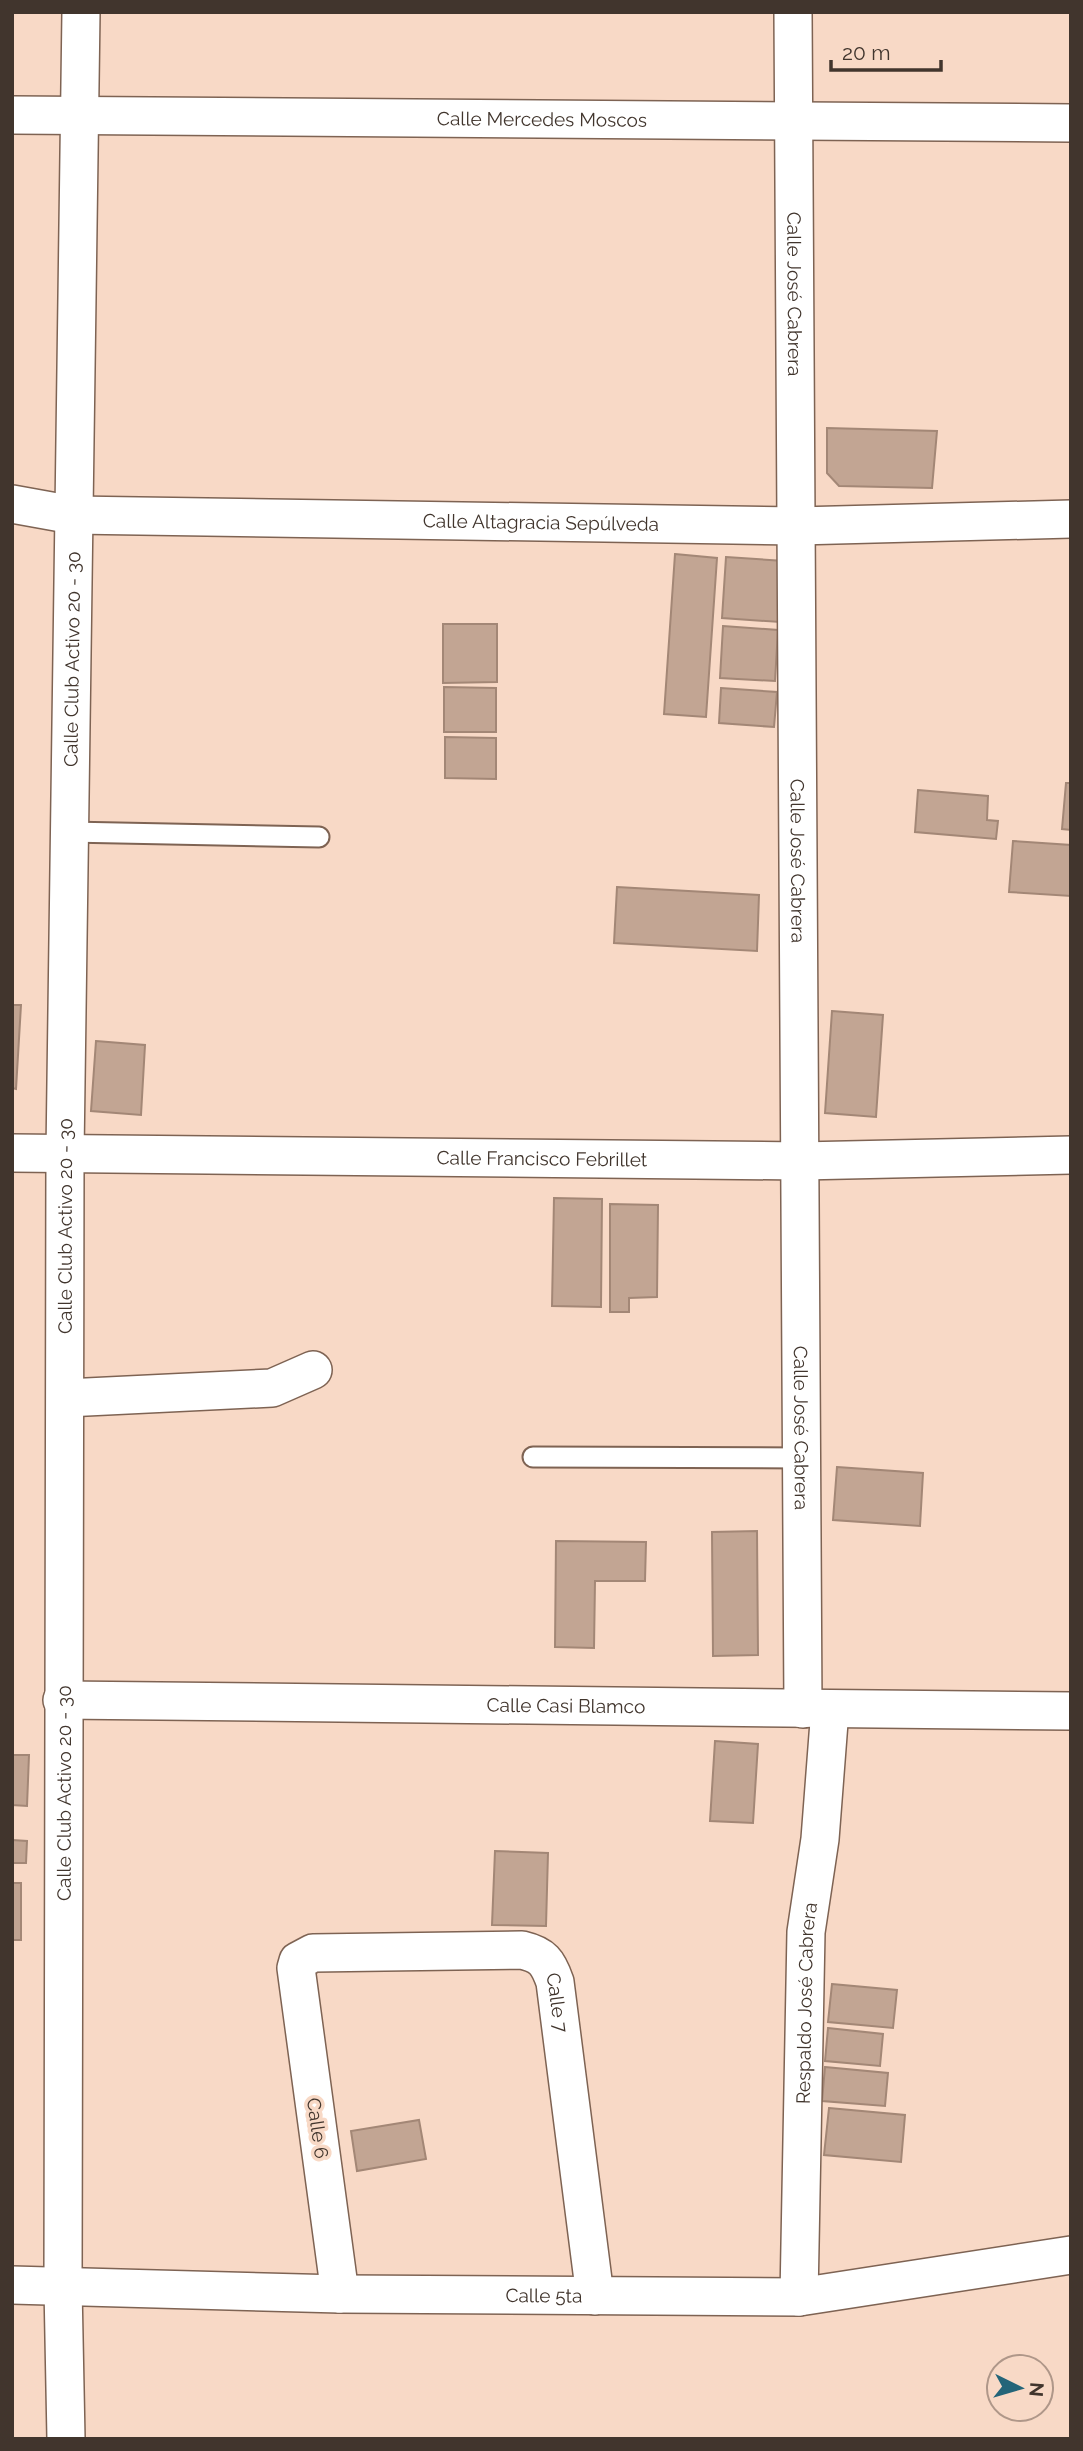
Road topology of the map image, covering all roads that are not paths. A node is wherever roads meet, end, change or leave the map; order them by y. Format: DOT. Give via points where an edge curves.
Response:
graph roads {
  1 [pos="81,12"];
  2 [pos="793,12"];
  3 [pos="12,115"];
  4 [pos="82,115"];
  5 [pos="792,122"];
  6 [pos="1071,122"];
  7 [pos="12,505"];
  8 [pos="73,515"];
  9 [pos="1071,519"];
  10 [pos="798,526"];
  11 [pos="69,832"];
  12 [pos="319,837"];
  13 [pos="12,1153"];
  14 [pos="65,1153"];
  15 [pos="1071,1155"];
  16 [pos="800,1161"];
  17 [pos="313,1370"];
  18 [pos="66,1398"];
  19 [pos="533,1457"];
  20 [pos="802,1458"];
  21 [pos="62,1700"];
  22 [pos="817,1709"];
  23 [pos="1071,1711"];
  24 [pos="298,1961"];
  25 [pos="1071,2255"];
  26 [pos="12,2285"];
  27 [pos="62,2287"];
  28 [pos="340,2294"];
  29 [pos="595,2296"];
  30 [pos="799,2297"];
  31 [pos="66,2439"];
  1 -- 4 [label="street, Calle Club Activo 20 - 30"];
  2 -- 5 [label="street, Calle José Cabrera"];
  3 -- 4 [label="street, Calle Mercedes Moscos"];
  4 -- 5 [label="street, Calle Mercedes Moscos"];
  4 -- 8 [label="street, Calle Club Activo 20 - 30"];
  5 -- 6 [label="street, Calle Mercedes Moscos"];
  5 -- 10 [label="street, Calle José Cabrera"];
  7 -- 8 [label="street, Calle Altagracia Sepúlveda"];
  8 -- 10 [label="street, Calle Altagracia Sepúlveda"];
  8 -- 11 [label="street, Calle Club Activo 20 - 30"];
  9 -- 10 [label="street, Calle Altagracia Sepúlveda"];
  10 -- 16 [label="street, Calle José Cabrera"];
  11 -- 12 [label="lane"];
  11 -- 14 [label="street, Calle Club Activo 20 - 30"];
  13 -- 14 [label="street, Calle Francisco Febrillet"];
  14 -- 16 [label="street, Calle Francisco Febrillet"];
  14 -- 18 [label="street, Calle Club Activo 20 - 30"];
  15 -- 16 [label="street, Calle Francisco Febrillet"];
  16 -- 20 [label="street, Calle José Cabrera"];
  17 -- 18 [label="street" via="272,1388"];
  18 -- 21 [label="street, Calle Club Activo 20 - 30"];
  19 -- 20 [label="lane"];
  20 -- 22 [label="street, Calle José Cabrera"];
  21 -- 22 [label="street, Calle Casi Blamco"];
  21 -- 27 [label="street, Calle Club Activo 20 - 30"];
  22 -- 23 [label="street, Calle Casi Blamco"];
  22 -- 30 [label="street, Respaldo José Cabrera" via="820,1839 806,1932"];
  24 -- 28 [label="street, Calle 6"];
  24 -- 29 [label="street, Calle 7" via="313,1953 522,1950 548,1962 555,1982"];
  25 -- 30 [label="street, Calle 5ta"];
  26 -- 27 [label="street, Calle 5ta"];
  27 -- 28 [label="street, Calle 5ta"];
  27 -- 31 [label="street, Calle Club Activo 20 - 30"];
  28 -- 29 [label="street, Calle 5ta"];
  29 -- 30 [label="street, Calle 5ta"];
}
